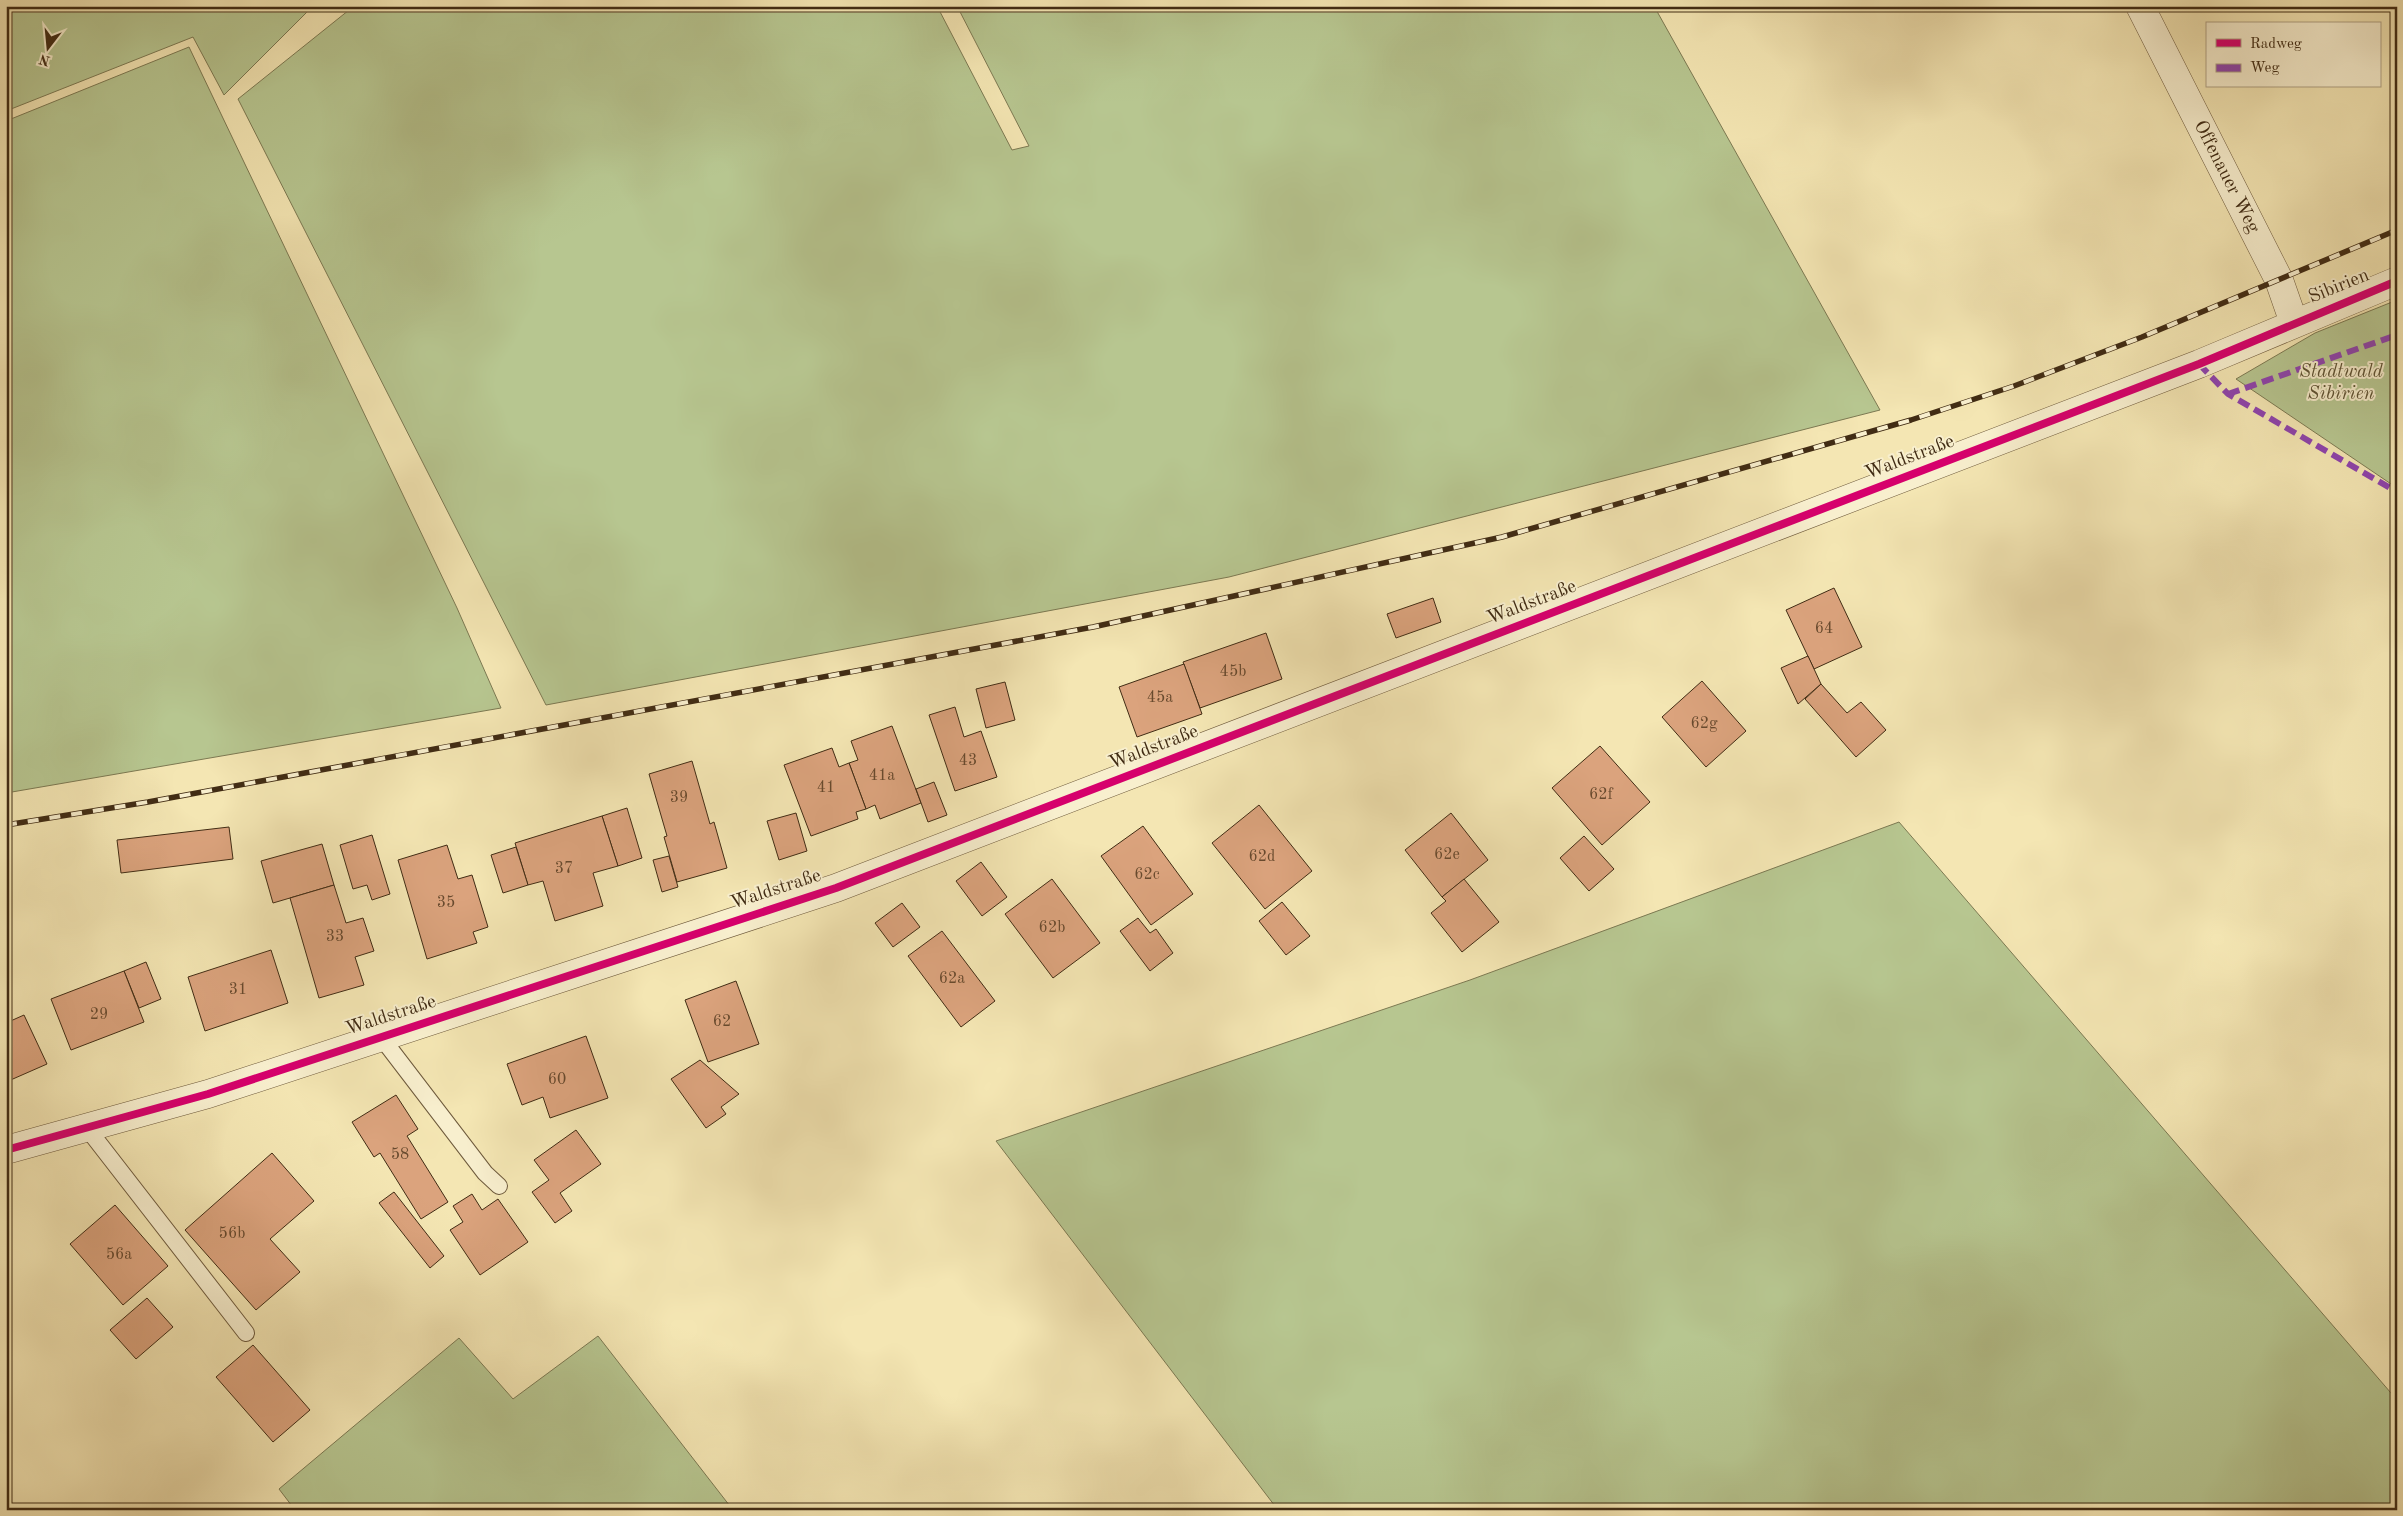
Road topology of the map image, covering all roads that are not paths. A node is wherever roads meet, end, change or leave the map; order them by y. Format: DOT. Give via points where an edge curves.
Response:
graph roads {
  1 [pos="2140,6"];
  2 [pos="2397,281"];
  3 [pos="2294,323"];
  4 [pos="381,1037"];
  5 [pos="87,1128"];
  6 [pos="6,1150"];
  7 [pos="499,1186"];
  8 [pos="246,1333"];
  1 -- 3 [label="street, Offenauer Weg" via="2279,280"];
  2 -- 3 [label="street, Sibirien"];
  3 -- 4 [label="street, Waldstraße" via="2171,375 836,888"];
  4 -- 5 [label="street, Waldstraße" via="208,1094"];
  4 -- 7 [label="lane" via="485,1173"];
  5 -- 6 [label="street, Waldstraße"];
  5 -- 8 [label="lane"];
}
